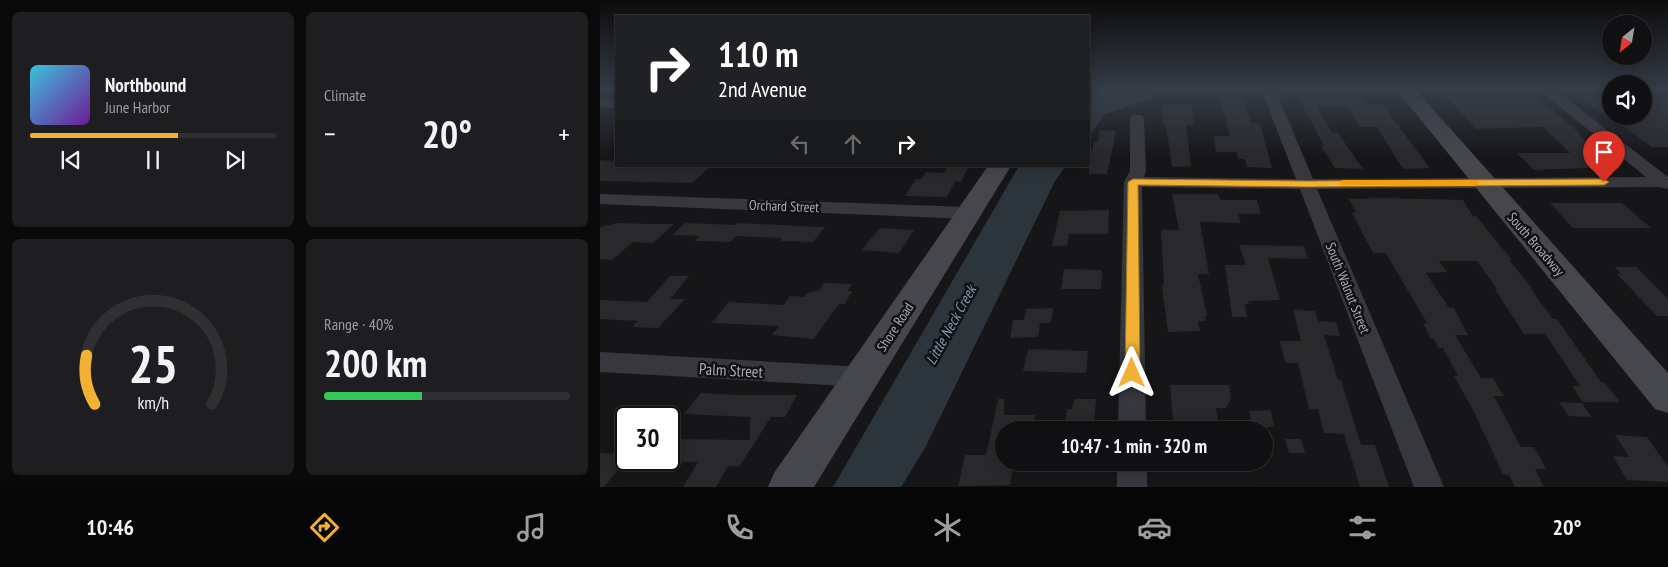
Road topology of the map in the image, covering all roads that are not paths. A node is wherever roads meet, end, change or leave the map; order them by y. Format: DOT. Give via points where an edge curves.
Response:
graph roads {
  1 [pos="1277,112"];
  2 [pos="1424,112"];
  3 [pos="1574,112"];
  4 [pos="1137,118"];
  5 [pos="999,167"];
  6 [pos="1133,182"];
  7 [pos="1484,183"];
  8 [pos="1667,183"];
  9 [pos="1306,184"];
  10 [pos="600,199"];
  11 [pos="969,213"];
  12 [pos="600,362"];
  13 [pos="862,377"];
  14 [pos="1668,398"];
  15 [pos="1132,421"];
  16 [pos="1132,471"];
  17 [pos="789,487"];
  18 [pos="1132,487"];
  19 [pos="1429,487"];
  1 -- 9 [label="street, South Walnut Street"];
  2 -- 7 [label="street, South Broadway"];
  3 -- 8 [label="street"];
  4 -- 6 [label="street" via="1138,171"];
  5 -- 11 [label="street, Shore Road"];
  6 -- 9 [label="street"];
  6 -- 15 [label="street"];
  7 -- 8 [label="street"];
  7 -- 9 [label="street"];
  7 -- 14 [label="street, South Broadway"];
  9 -- 19 [label="street, South Walnut Street"];
  10 -- 11 [label="street, Orchard Street"];
  11 -- 13 [label="street, Shore Road"];
  12 -- 13 [label="street, Palm Street"];
  13 -- 17 [label="street, Shore Road"];
  16 -- 18 [label="street"];
}
